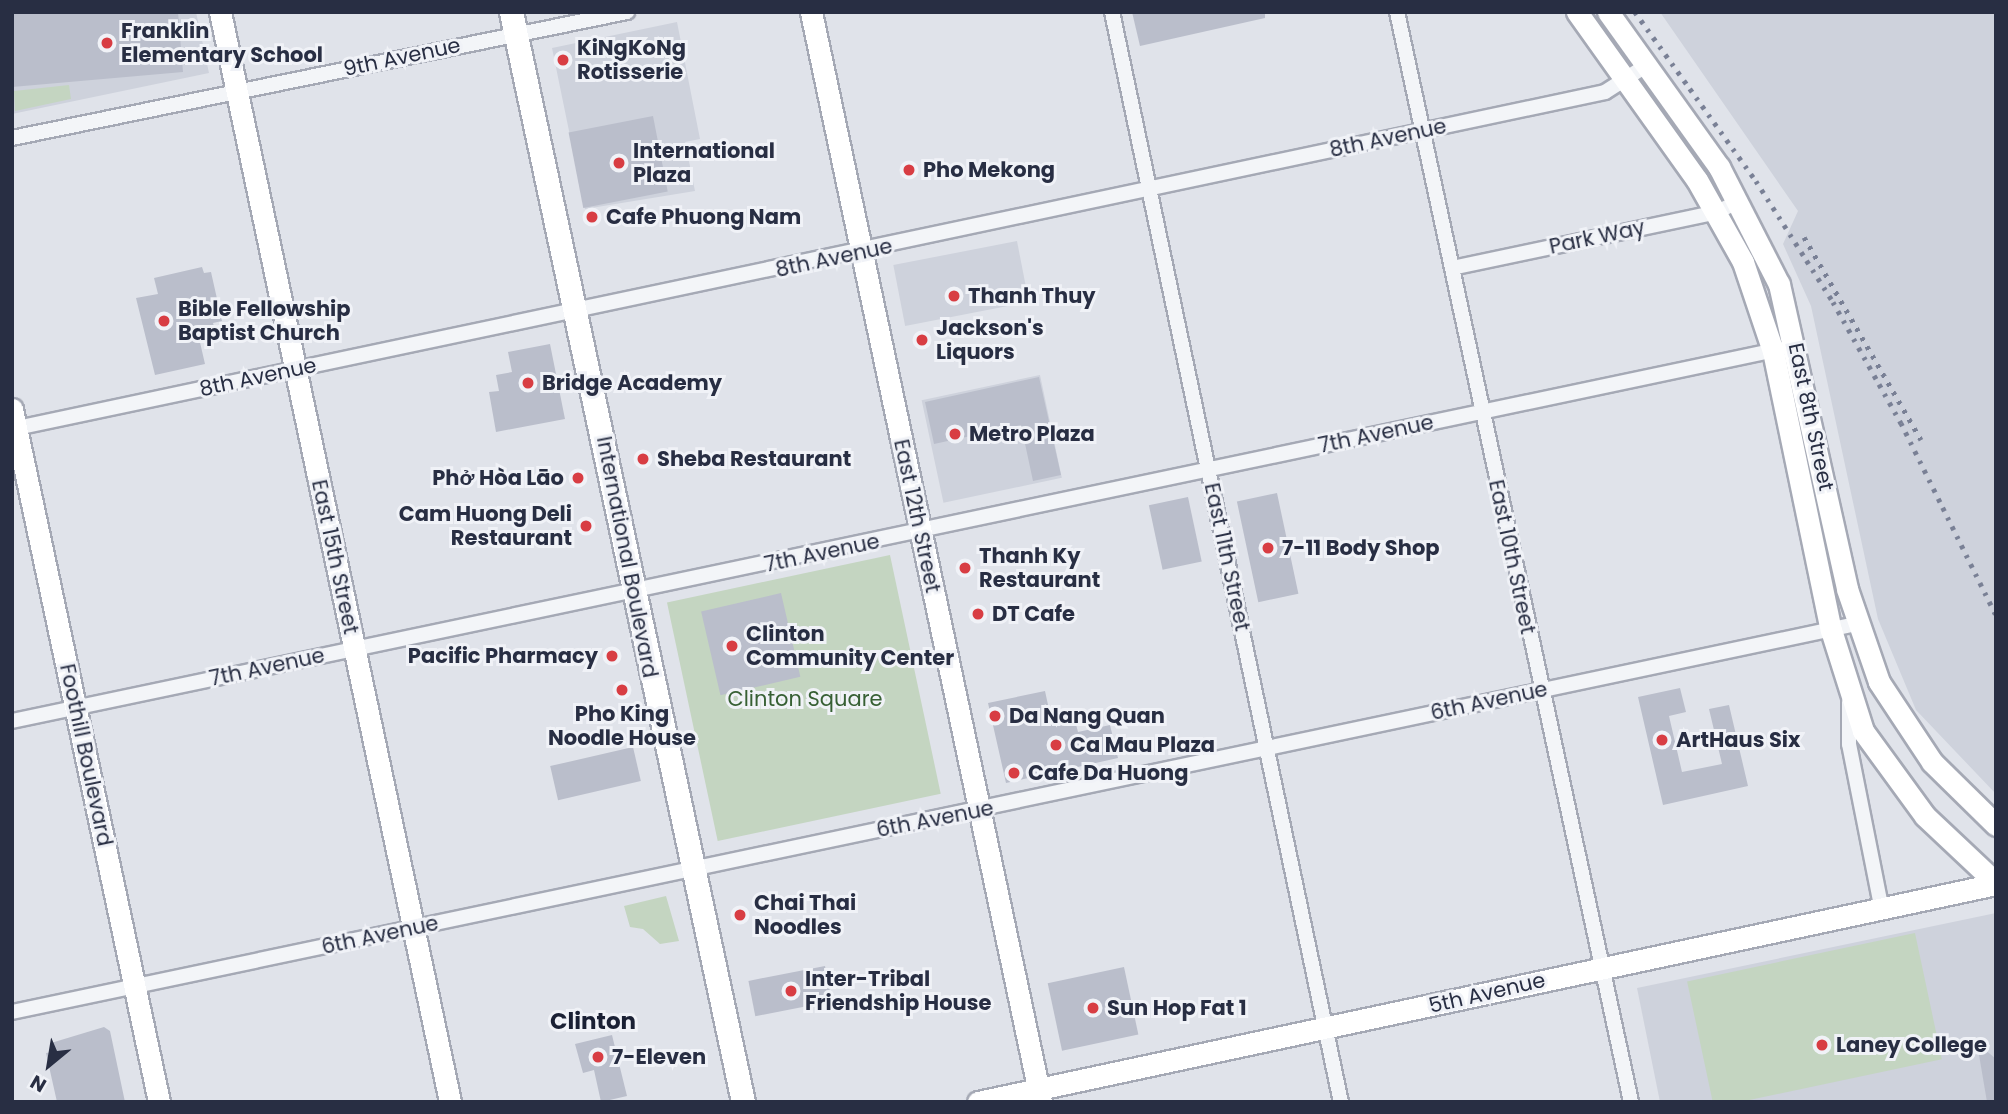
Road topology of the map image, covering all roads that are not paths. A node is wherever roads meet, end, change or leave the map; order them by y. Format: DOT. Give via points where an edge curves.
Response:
graph roads {
  1 [pos="220,12"];
  2 [pos="627,12"];
  3 [pos="811,12"];
  4 [pos="1112,12"];
  5 [pos="1397,12"];
  6 [pos="1577,12"];
  7 [pos="1608,12"];
  8 [pos="513,23"];
  9 [pos="1647,65"];
  10 [pos="1627,80"];
  11 [pos="236,92"];
  12 [pos="1423,131"];
  13 [pos="12,138"];
  14 [pos="1149,188"];
  15 [pos="1740,201"];
  16 [pos="1717,212"];
  17 [pos="861,252"];
  18 [pos="1452,268"];
  19 [pos="578,312"];
  20 [pos="1795,345"];
  21 [pos="1773,351"];
  22 [pos="295,370"];
  23 [pos="1482,412"];
  24 [pos="14,422"];
  25 [pos="1208,468"];
  26 [pos="921,532"];
  27 [pos="633,593"];
  28 [pos="1857,624"];
  29 [pos="1831,630"];
  30 [pos="354,649"];
  31 [pos="1540,690"];
  32 [pos="1849,697"];
  33 [pos="77,710"];
  34 [pos="12,721"];
  35 [pos="1267,748"];
  36 [pos="978,810"];
  37 [pos="1996,825"];
  38 [pos="692,869"];
  39 [pos="1996,884"];
  40 [pos="1882,909"];
  41 [pos="413,928"];
  42 [pos="1602,968"];
  43 [pos="134,986"];
  44 [pos="12,1012"];
  45 [pos="1326,1030"];
  46 [pos="1039,1096"];
  47 [pos="159,1102"];
  48 [pos="450,1102"];
  49 [pos="744,1102"];
  50 [pos="978,1102"];
  51 [pos="1341,1102"];
  52 [pos="1631,1102"];
  1 -- 11 [label="main road, East 15th Street"];
  2 -- 8 [label="street, 9th Avenue"];
  3 -- 17 [label="main road, East 12th Street"];
  4 -- 14 [label="street, East 11th Street"];
  5 -- 12 [label="street, East 10th Street"];
  6 -- 10 [label="main road, East 8th Street"];
  7 -- 9 [label="main road, East 8th Street"];
  8 -- 11 [label="street, 9th Avenue"];
  8 -- 19 [label="main road, International Boulevard"];
  9 -- 10 [label="street, 8th Avenue"];
  9 -- 15 [label="main road, East 8th Street"];
  10 -- 12 [label="street, 8th Avenue" via="1605,92"];
  10 -- 16 [label="main road, East 8th Street"];
  11 -- 13 [label="street, 9th Avenue"];
  11 -- 22 [label="main road, East 15th Street"];
  12 -- 14 [label="street, 8th Avenue"];
  12 -- 18 [label="street, East 10th Street"];
  14 -- 17 [label="street, 8th Avenue"];
  14 -- 25 [label="street, East 11th Street"];
  15 -- 16 [label="street, Park Way"];
  15 -- 20 [label="main road, East 8th Street" via="1779,284"];
  16 -- 18 [label="street, Park Way"];
  16 -- 21 [label="main road, East 8th Street" via="1743,262"];
  17 -- 19 [label="street, 8th Avenue"];
  17 -- 26 [label="main road, East 12th Street"];
  18 -- 23 [label="street, East 10th Street"];
  19 -- 22 [label="street, 8th Avenue"];
  19 -- 27 [label="main road, International Boulevard"];
  20 -- 21 [label="street, 7th Avenue"];
  20 -- 28 [label="main road, East 8th Street"];
  21 -- 23 [label="street, 7th Avenue"];
  21 -- 29 [label="main road, East 8th Street"];
  22 -- 24 [label="street, 8th Avenue"];
  22 -- 30 [label="main road, East 15th Street"];
  23 -- 25 [label="street, 7th Avenue"];
  23 -- 31 [label="street, East 10th Street"];
  24 -- 33 [label="main road, Foothill Boulevard"];
  25 -- 26 [label="street, 7th Avenue"];
  25 -- 35 [label="street, East 11th Street"];
  26 -- 27 [label="street, 7th Avenue"];
  26 -- 36 [label="main road, East 12th Street"];
  27 -- 30 [label="street, 7th Avenue"];
  27 -- 38 [label="main road, International Boulevard"];
  28 -- 29 [label="street, 6th Avenue"];
  28 -- 37 [label="main road, East 8th Street" via="1879,682 1912,737"];
  29 -- 31 [label="street, 6th Avenue"];
  29 -- 32 [label="main road, East 8th Street"];
  30 -- 33 [label="street, 7th Avenue"];
  30 -- 41 [label="main road, East 15th Street"];
  31 -- 35 [label="street, 6th Avenue"];
  31 -- 42 [label="street, East 10th Street"];
  32 -- 39 [label="main road, East 8th Street" via="1863,731 1899,786"];
  32 -- 40 [label="street, East 8th Street" via="1849,744"];
  33 -- 34 [label="street, 7th Avenue"];
  33 -- 43 [label="main road, Foothill Boulevard"];
  35 -- 36 [label="street, 6th Avenue"];
  35 -- 45 [label="street, East 11th Street"];
  36 -- 38 [label="street, 6th Avenue"];
  36 -- 46 [label="main road, East 12th Street"];
  38 -- 41 [label="street, 6th Avenue"];
  38 -- 49 [label="main road, International Boulevard"];
  39 -- 40 [label="main road, 5th Avenue"];
  40 -- 42 [label="main road, 5th Avenue"];
  41 -- 43 [label="street, 6th Avenue"];
  41 -- 48 [label="main road, East 15th Street"];
  42 -- 45 [label="main road, 5th Avenue"];
  42 -- 52 [label="street, East 10th Street"];
  43 -- 44 [label="street, 6th Avenue"];
  43 -- 47 [label="main road, Foothill Boulevard"];
  45 -- 46 [label="main road, 5th Avenue"];
  45 -- 51 [label="street, East 11th Street"];
  46 -- 50 [label="main road, 5th Avenue"];
}
